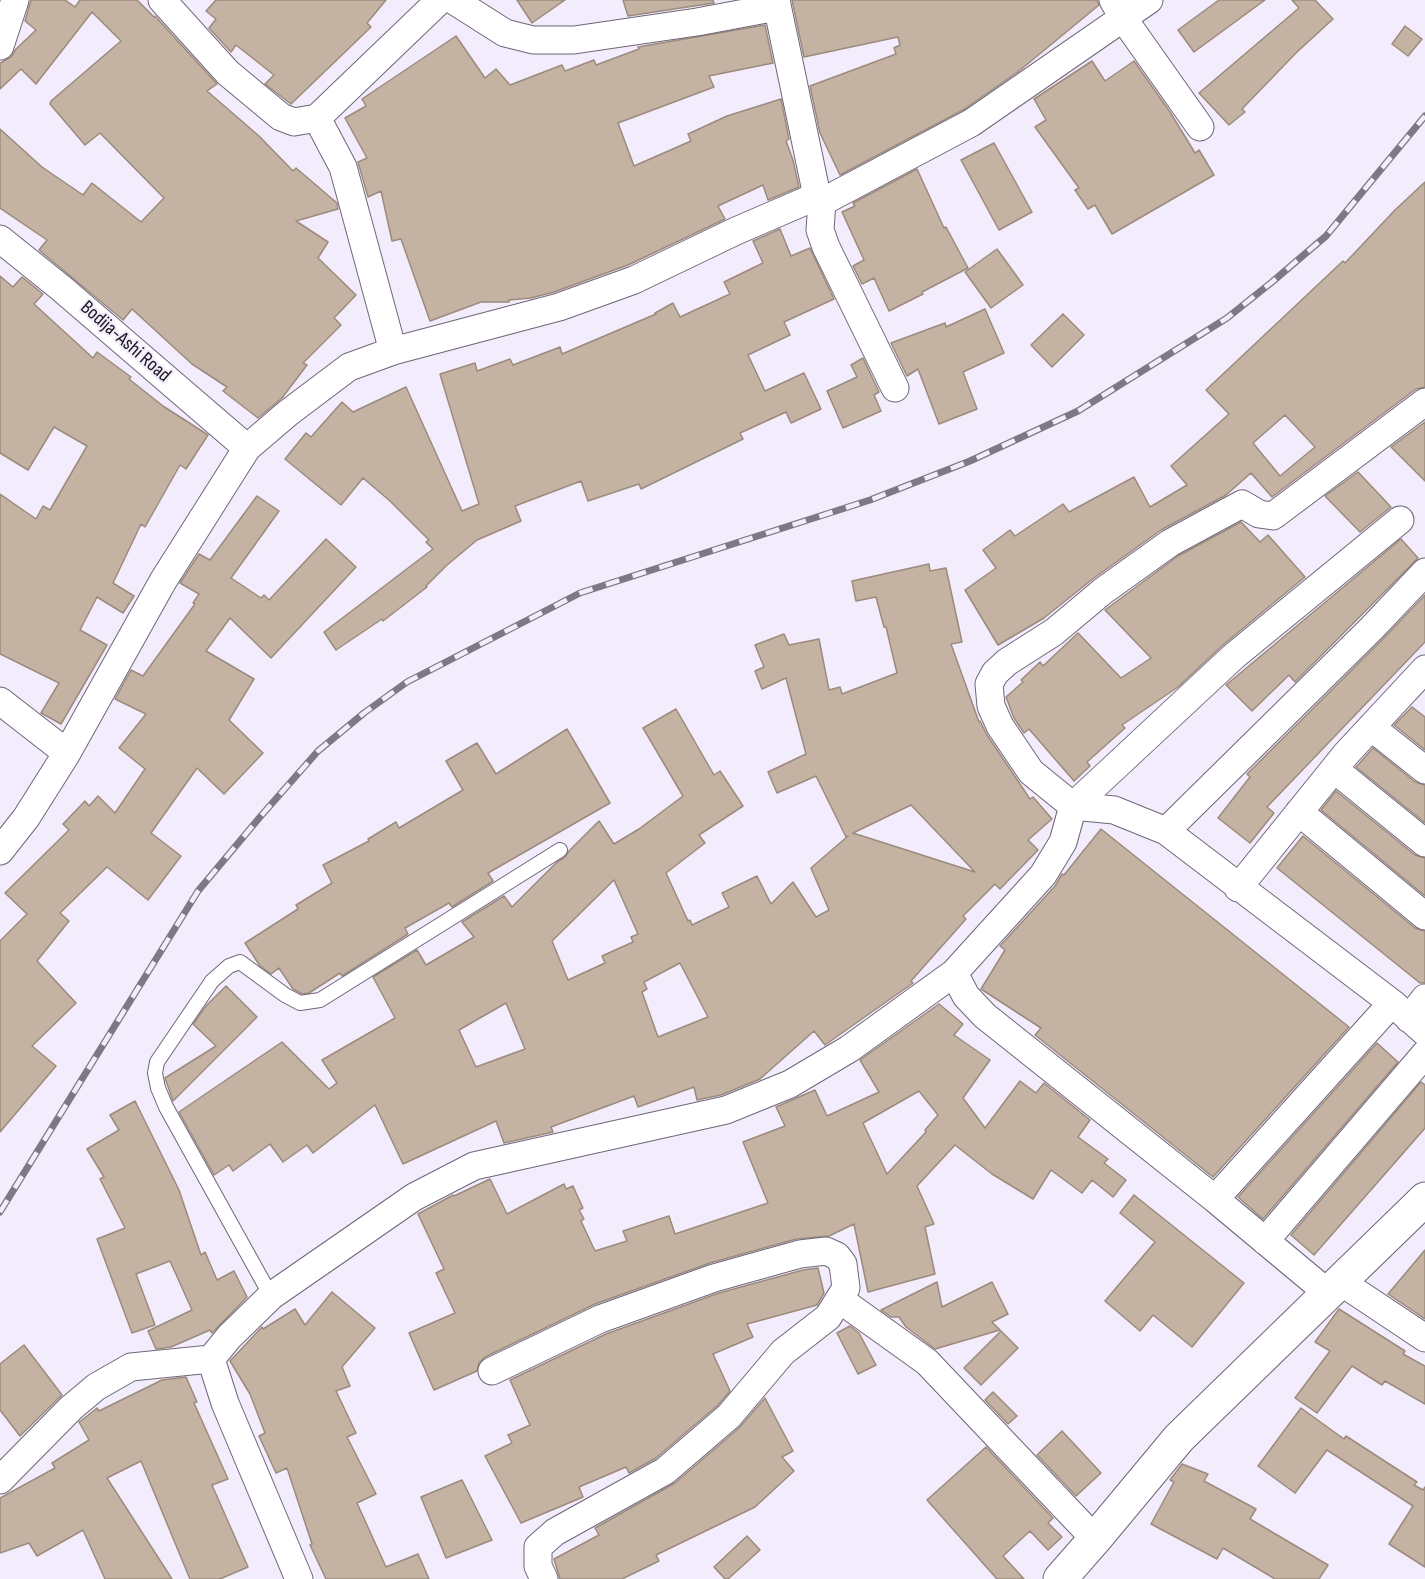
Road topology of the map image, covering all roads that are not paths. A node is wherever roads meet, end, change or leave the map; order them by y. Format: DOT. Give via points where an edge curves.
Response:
graph roads {
  1 [pos="15,0"];
  2 [pos="162,0"];
  3 [pos="440,0"];
  4 [pos="453,0"];
  5 [pos="1149,0"];
  6 [pos="776,4"];
  7 [pos="1118,9"];
  8 [pos="0,46"];
  9 [pos="317,118"];
  10 [pos="1200,127"];
  11 [pos="819,199"];
  12 [pos="0,239"];
  13 [pos="393,351"];
  14 [pos="895,387"];
  15 [pos="1425,402"];
  16 [pos="247,448"];
  17 [pos="1400,520"];
  18 [pos="1425,572"];
  19 [pos="1420,684"];
  20 [pos="0,701"];
  21 [pos="1371,727"];
  22 [pos="67,753"];
  23 [pos="1334,769"];
  24 [pos="1425,770"];
  25 [pos="1073,806"];
  26 [pos="1299,812"];
  27 [pos="1166,831"];
  28 [pos="1425,843"];
  29 [pos="560,850"];
  30 [pos="0,851"];
  31 [pos="1238,888"];
  32 [pos="1425,916"];
  33 [pos="954,973"];
  34 [pos="1413,1013"];
  35 [pos="1425,1054"];
  36 [pos="1215,1199"];
  37 [pos="1425,1199"];
  38 [pos="1265,1241"];
  39 [pos="1335,1288"];
  40 [pos="271,1296"];
  41 [pos="839,1299"];
  42 [pos="1425,1338"];
  43 [pos="211,1359"];
  44 [pos="492,1371"];
  45 [pos="0,1480"];
  46 [pos="1095,1539"];
  47 [pos="299,1579"];
  48 [pos="544,1579"];
  49 [pos="1060,1579"];
  1 -- 8 [label="street"];
  2 -- 9 [label="street" via="228,73 281,117 294,122"];
  3 -- 9 [label="street"];
  4 -- 6 [label="street" via="505,33 532,40 574,40 697,22"];
  5 -- 7 [label="street"];
  6 -- 11 [label="street"];
  7 -- 10 [label="street"];
  7 -- 11 [label="street" via="971,123"];
  9 -- 13 [label="street" via="343,167"];
  11 -- 13 [label="street" via="736,231 634,280 559,307"];
  11 -- 14 [label="street" via="820,230 826,247"];
  12 -- 16 [label="street, Bodija-Ashi Road"];
  13 -- 16 [label="street" via="350,367"];
  15 -- 25 [label="street" via="1273,516 1259,514 1242,504 1170,543 994,673 988,684 991,706 1000,726 1031,772"];
  16 -- 22 [label="street" via="163,581"];
  17 -- 25 [label="street" via="1234,656"];
  18 -- 27 [label="street"];
  19 -- 21 [label="street"];
  20 -- 22 [label="street"];
  21 -- 23 [label="street"];
  21 -- 24 [label="street"];
  22 -- 30 [label="street"];
  23 -- 26 [label="street"];
  23 -- 28 [label="street"];
  25 -- 27 [label="street" via="1114,810"];
  25 -- 33 [label="street" via="1064,842 1043,875"];
  26 -- 31 [label="street"];
  26 -- 32 [label="street"];
  27 -- 31 [label="street"];
  29 -- 40 [label="lane" via="320,1000 300,1002 240,962 229,966 212,981 156,1062 158,1088 166,1107"];
  31 -- 34 [label="street"];
  33 -- 36 [label="street" via="966,996 985,1017"];
  33 -- 40 [label="street" via="849,1049 790,1084 726,1110 474,1167 414,1197"];
  34 -- 36 [label="street"];
  35 -- 38 [label="street"];
  36 -- 38 [label="street"];
  37 -- 39 [label="street"];
  38 -- 39 [label="street"];
  39 -- 42 [label="street"];
  39 -- 46 [label="street" via="1179,1438"];
  40 -- 43 [label="street"];
  41 -- 44 [label="street" via="846,1288 843,1264 837,1256 826,1251 800,1254 714,1278 600,1319"];
  41 -- 46 [label="street" via="927,1362"];
  41 -- 48 [label="street" via="828,1317 783,1352 729,1416 664,1471 555,1532 538,1547 538,1566"];
  43 -- 45 [label="street" via="131,1367 96,1387"];
  43 -- 47 [label="street" via="225,1403"];
  46 -- 49 [label="street"];
}
